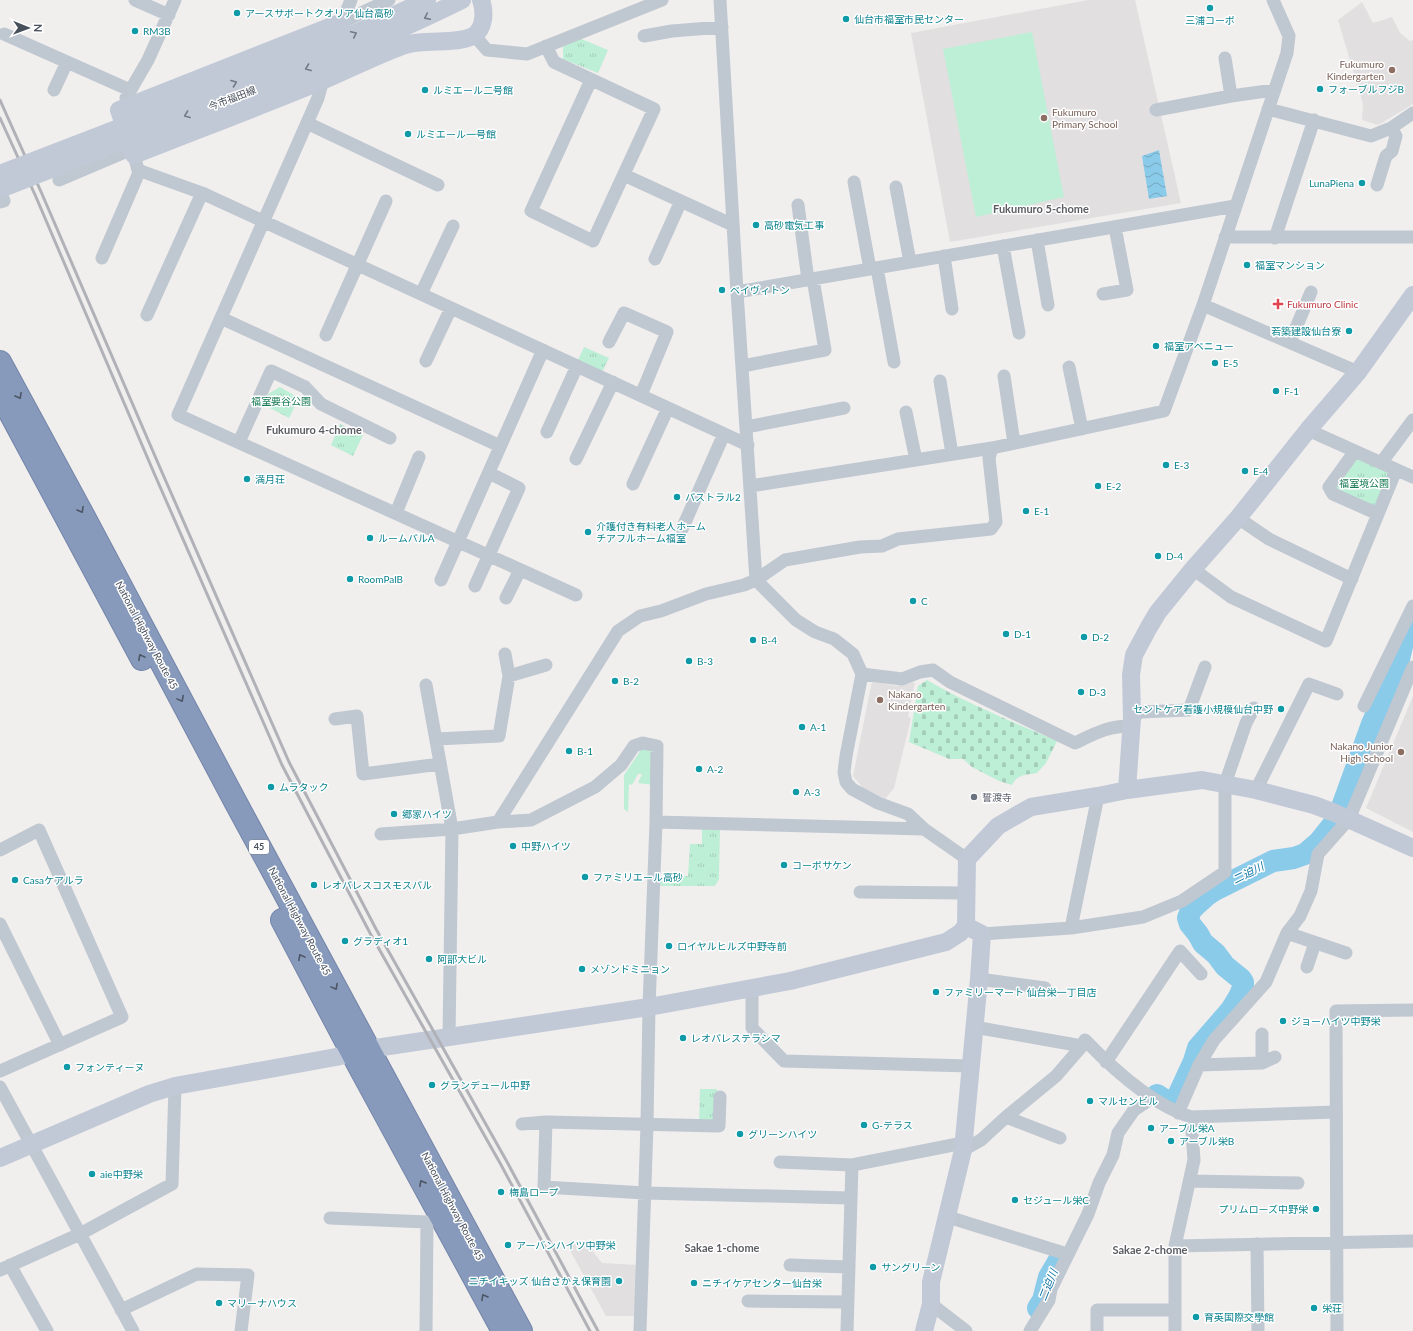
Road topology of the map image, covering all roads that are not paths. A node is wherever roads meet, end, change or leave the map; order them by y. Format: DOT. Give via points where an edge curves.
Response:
graph roads {
  1 [pos="135,0"];
  2 [pos="175,0"];
  3 [pos="351,0"];
  4 [pos="389,0"];
  5 [pos="427,0"];
  6 [pos="462,0"];
  7 [pos="481,0"];
  8 [pos="662,0"];
  9 [pos="720,0"];
  10 [pos="1273,0"];
  11 [pos="169,15"];
  12 [pos="342,22"];
  13 [pos="722,27"];
  14 [pos="4,34"];
  15 [pos="474,36"];
  16 [pos="644,36"];
  17 [pos="546,46"];
  18 [pos="1225,58"];
  19 [pos="67,62"];
  20 [pos="323,80"];
  21 [pos="591,80"];
  22 [pos="54,90"];
  23 [pos="130,90"];
  24 [pos="1274,90"];
  25 [pos="1231,96"];
  26 [pos="1268,109"];
  27 [pos="119,110"];
  28 [pos="1156,110"];
  29 [pos="1413,113"];
  30 [pos="160,119"];
  31 [pos="1314,120"];
  32 [pos="307,123"];
  33 [pos="1391,128"];
  34 [pos="135,158"];
  35 [pos="0,174"];
  36 [pos="624,175"];
  37 [pos="59,180"];
  38 [pos="854,182"];
  39 [pos="1377,184"];
  40 [pos="438,185"];
  41 [pos="896,187"];
  42 [pos="0,190"];
  43 [pos="202,193"];
  44 [pos="386,201"];
  45 [pos="681,201"];
  46 [pos="0,202"];
  47 [pos="798,206"];
  48 [pos="1235,206"];
  49 [pos="264,222"];
  50 [pos="453,226"];
  51 [pos="733,226"];
  52 [pos="1115,227"];
  53 [pos="1225,237"];
  54 [pos="1413,237"];
  55 [pos="1274,238"];
  56 [pos="1037,240"];
  57 [pos="1003,246"];
  58 [pos="944,256"];
  59 [pos="102,258"];
  60 [pos="655,259"];
  61 [pos="910,262"];
  62 [pos="357,265"];
  63 [pos="873,269"];
  64 [pos="811,279"];
  65 [pos="737,292"];
  66 [pos="1310,292"];
  67 [pos="421,294"];
  68 [pos="1103,294"];
  69 [pos="1413,295"];
  70 [pos="1203,305"];
  71 [pos="1048,306"];
  72 [pos="451,308"];
  73 [pos="952,308"];
  74 [pos="147,315"];
  75 [pos="221,318"];
  76 [pos="1019,333"];
  77 [pos="326,335"];
  78 [pos="609,342"];
  79 [pos="1290,342"];
  80 [pos="543,350"];
  81 [pos="426,360"];
  82 [pos="0,362"];
  83 [pos="894,362"];
  84 [pos="577,366"];
  85 [pos="742,366"];
  86 [pos="1069,367"];
  87 [pos="1358,372"];
  88 [pos="1004,376"];
  89 [pos="940,381"];
  90 [pos="612,382"];
  91 [pos="0,394"];
  92 [pos="641,396"];
  93 [pos="668,408"];
  94 [pos="844,408"];
  95 [pos="906,412"];
  96 [pos="1413,420"];
  97 [pos="746,427"];
  98 [pos="1082,428"];
  99 [pos="1308,430"];
  100 [pos="547,432"];
  101 [pos="724,434"];
  102 [pos="390,438"];
  103 [pos="239,442"];
  104 [pos="1014,443"];
  105 [pos="748,445"];
  106 [pos="500,446"];
  107 [pos="992,448"];
  108 [pos="1355,451"];
  109 [pos="952,454"];
  110 [pos="418,457"];
  111 [pos="576,459"];
  112 [pos="916,460"];
  113 [pos="1381,463"];
  114 [pos="1396,470"];
  115 [pos="489,473"];
  116 [pos="1413,477"];
  117 [pos="633,484"];
  118 [pos="750,486"];
  119 [pos="396,513"];
  120 [pos="1378,514"];
  121 [pos="1238,518"];
  122 [pos="682,529"];
  123 [pos="458,541"];
  124 [pos="489,555"];
  125 [pos="1193,569"];
  126 [pos="520,570"];
  127 [pos="1352,578"];
  128 [pos="441,580"];
  129 [pos="756,580"];
  130 [pos="475,586"];
  131 [pos="576,595"];
  132 [pos="506,598"];
  133 [pos="1413,606"];
  134 [pos="505,654"];
  135 [pos="546,665"];
  136 [pos="1205,667"];
  137 [pos="1413,667"];
  138 [pos="862,674"];
  139 [pos="509,676"];
  140 [pos="426,685"];
  141 [pos="1337,694"];
  142 [pos="1364,706"];
  143 [pos="1254,708"];
  144 [pos="335,719"];
  145 [pos="1131,722"];
  146 [pos="436,739"];
  147 [pos="440,764"];
  148 [pos="1225,784"];
  149 [pos="1127,790"];
  150 [pos="1256,790"];
  151 [pos="1098,796"];
  152 [pos="1343,817"];
  153 [pos="498,822"];
  154 [pos="656,822"];
  155 [pos="452,829"];
  156 [pos="924,829"];
  157 [pos="381,834"];
  158 [pos="1413,848"];
  159 [pos="0,850"];
  160 [pos="967,859"];
  161 [pos="860,892"];
  162 [pos="966,893"];
  163 [pos="0,924"];
  164 [pos="966,926"];
  165 [pos="1071,928"];
  166 [pos="1287,932"];
  167 [pos="982,934"];
  168 [pos="1315,943"];
  169 [pos="1346,953"];
  170 [pos="1307,967"];
  171 [pos="1201,974"];
  172 [pos="979,978"];
  173 [pos="752,988"];
  174 [pos="1045,988"];
  175 [pos="649,1007"];
  176 [pos="1413,1010"];
  177 [pos="974,1027"];
  178 [pos="1262,1034"];
  179 [pos="449,1037"];
  180 [pos="60,1045"];
  181 [pos="1082,1046"];
  182 [pos="361,1051"];
  183 [pos="1275,1056"];
  184 [pos="1106,1062"];
  185 [pos="1262,1063"];
  186 [pos="1199,1065"];
  187 [pos="970,1066"];
  188 [pos="0,1071"];
  189 [pos="176,1086"];
  190 [pos="0,1087"];
  191 [pos="720,1097"];
  192 [pos="1152,1098"];
  193 [pos="1336,1112"];
  194 [pos="1178,1113"];
  195 [pos="1006,1117"];
  196 [pos="1191,1117"];
  197 [pos="546,1122"];
  198 [pos="522,1124"];
  199 [pos="647,1125"];
  200 [pos="1060,1138"];
  201 [pos="31,1144"];
  202 [pos="963,1147"];
  203 [pos="0,1158"];
  204 [pos="780,1162"];
  205 [pos="852,1165"];
  206 [pos="1190,1181"];
  207 [pos="1298,1183"];
  208 [pos="645,1192"];
  209 [pos="850,1198"];
  210 [pos="948,1217"];
  211 [pos="330,1218"];
  212 [pos="80,1234"];
  213 [pos="1413,1241"];
  214 [pos="1337,1243"];
  215 [pos="1257,1244"];
  216 [pos="1175,1246"];
  217 [pos="1068,1254"];
  218 [pos="790,1266"];
  219 [pos="848,1266"];
  220 [pos="5,1268"];
  221 [pos="748,1301"];
  222 [pos="847,1302"];
  223 [pos="932,1304"];
  224 [pos="121,1310"];
  225 [pos="1175,1310"];
  226 [pos="47,1331"];
  227 [pos="133,1331"];
  228 [pos="241,1331"];
  229 [pos="426,1331"];
  230 [pos="503,1331"];
  231 [pos="521,1331"];
  232 [pos="640,1331"];
  233 [pos="847,1331"];
  234 [pos="924,1331"];
  235 [pos="966,1331"];
  236 [pos="1030,1331"];
  237 [pos="1097,1331"];
  238 [pos="1175,1331"];
  239 [pos="1258,1331"];
  240 [pos="1337,1331"];
  1 -- 11 [label="street"];
  2 -- 11 [label="street"];
  3 -- 12 [label="street"];
  4 -- 12 [label="street"];
  30 -- 5 [label="street, 今市福田線, one-way"];
  6 -- 30 [label="street, 今市福田線, one-way" via="419,22 333,59"];
  7 -- 15 [label="street" via="484,17"];
  8 -- 17 [label="street"];
  9 -- 13 [label="street"];
  10 -- 24 [label="street" via="1289,36"];
  11 -- 23 [label="street" via="148,60"];
  12 -- 27 [label="street"];
  13 -- 16 [label="street"];
  13 -- 51 [label="street"];
  14 -- 19 [label="street"];
  15 -- 17 [label="street" via="487,50 527,54"];
  15 -- 20 [label="street" via="460,40 425,41 404,45"];
  17 -- 21 [label="street" via="554,62"];
  18 -- 25 [label="street"];
  19 -- 22 [label="street"];
  19 -- 23 [label="street"];
  20 -- 32 [label="street"];
  20 -- 34 [label="street"];
  21 -- 36 [label="street" via="654,109"];
  21 -- 36 [label="street" via="531,211 593,240"];
  23 -- 27 [label="street"];
  24 -- 25 [label="street"];
  24 -- 26 [label="street"];
  25 -- 28 [label="street"];
  26 -- 31 [label="street"];
  26 -- 48 [label="street"];
  27 -- 34 [label="street"];
  29 -- 33 [label="street"];
  30 -- 35 [label="street, 今市福田線, bridge"];
  30 -- 42 [label="street, 今市福田線, bridge"];
  31 -- 33 [label="street" via="1371,136"];
  31 -- 55 [label="street"];
  32 -- 40 [label="street"];
  32 -- 49 [label="street"];
  33 -- 39 [label="street" via="1396,136"];
  34 -- 37 [label="street"];
  34 -- 43 [label="street"];
  34 -- 59 [label="street"];
  36 -- 45 [label="street"];
  38 -- 63 [label="street"];
  41 -- 61 [label="street"];
  42 -- 46 [label="street" via="4,201"];
  43 -- 49 [label="street"];
  43 -- 74 [label="street"];
  44 -- 62 [label="street"];
  45 -- 51 [label="street"];
  45 -- 60 [label="street"];
  47 -- 64 [label="street"];
  48 -- 52 [label="street"];
  48 -- 53 [label="street"];
  49 -- 62 [label="street"];
  49 -- 75 [label="street"];
  50 -- 67 [label="street"];
  51 -- 65 [label="street"];
  52 -- 56 [label="street"];
  52 -- 68 [label="street" via="1127,290"];
  53 -- 55 [label="street"];
  53 -- 70 [label="street"];
  54 -- 55 [label="street"];
  56 -- 57 [label="street"];
  56 -- 71 [label="street"];
  57 -- 58 [label="street"];
  57 -- 76 [label="street"];
  58 -- 61 [label="street"];
  58 -- 73 [label="street"];
  61 -- 63 [label="street"];
  62 -- 67 [label="street"];
  62 -- 77 [label="street"];
  63 -- 64 [label="street"];
  63 -- 83 [label="street"];
  64 -- 65 [label="street"];
  64 -- 85 [label="street" via="825,350"];
  65 -- 85 [label="street"];
  66 -- 79 [label="street"];
  67 -- 72 [label="street"];
  69 -- 87 [label="street"];
  70 -- 79 [label="street"];
  70 -- 98 [label="street" via="1164,411"];
  72 -- 80 [label="street"];
  72 -- 81 [label="street"];
  75 -- 103 [label="street" via="178,415"];
  75 -- 106 [label="street"];
  78 -- 92 [label="street" via="624,313 667,332"];
  79 -- 87 [label="street"];
  80 -- 84 [label="street"];
  80 -- 106 [label="street"];
  82 -- 182 [label="highway, National Highway Route 45 / 45, one-way" via="236,803"];
  84 -- 90 [label="street"];
  84 -- 100 [label="street"];
  85 -- 97 [label="street"];
  86 -- 98 [label="street"];
  87 -- 99 [label="street"];
  88 -- 104 [label="street"];
  89 -- 109 [label="street"];
  90 -- 92 [label="street"];
  90 -- 111 [label="street"];
  182 -- 91 [label="highway, National Highway Route 45 / 45, one-way" via="243,846"];
  92 -- 93 [label="street"];
  93 -- 101 [label="street"];
  93 -- 117 [label="street"];
  94 -- 97 [label="street"];
  95 -- 112 [label="street"];
  96 -- 113 [label="street"];
  97 -- 105 [label="street"];
  98 -- 104 [label="street"];
  99 -- 108 [label="street"];
  99 -- 121 [label="street"];
  101 -- 105 [label="street"];
  101 -- 122 [label="street"];
  102 -- 103 [label="street" via="322,404 305,387 271,371"];
  103 -- 119 [label="street"];
  104 -- 107 [label="street"];
  105 -- 118 [label="street"];
  106 -- 115 [label="street"];
  107 -- 109 [label="street"];
  107 -- 129 [label="street" via="989,458 996,522 991,529 898,539 882,546 860,547 784,560"];
  108 -- 113 [label="street"];
  108 -- 120 [label="street" via="1328,487 1333,494"];
  109 -- 112 [label="street"];
  110 -- 119 [label="street"];
  112 -- 118 [label="street"];
  113 -- 114 [label="street"];
  114 -- 116 [label="street"];
  114 -- 120 [label="street"];
  115 -- 123 [label="street"];
  115 -- 124 [label="street" via="519,488"];
  118 -- 129 [label="street"];
  119 -- 123 [label="street"];
  120 -- 127 [label="street"];
  121 -- 125 [label="street"];
  121 -- 127 [label="street" via="1269,539"];
  123 -- 124 [label="street"];
  123 -- 128 [label="street"];
  124 -- 126 [label="street"];
  124 -- 130 [label="street"];
  125 -- 127 [label="street" via="1231,597 1326,641"];
  125 -- 145 [label="street" via="1158,612 1134,655 1131,675"];
  126 -- 131 [label="street"];
  126 -- 132 [label="street"];
  129 -- 138 [label="street" via="796,620 815,632 834,639 854,654"];
  129 -- 153 [label="street" via="640,616 618,631"];
  133 -- 142 [label="street"];
  134 -- 139 [label="street"];
  135 -- 139 [label="street"];
  136 -- 145 [label="street" via="1189,710 1140,712"];
  137 -- 152 [label="street"];
  138 -- 145 [label="street" via="902,679 933,670 950,682 1075,743 1101,730"];
  138 -- 156 [label="street" via="846,756 846,782 852,789 878,803 908,814"];
  139 -- 146 [label="street" via="499,736"];
  140 -- 146 [label="street"];
  141 -- 150 [label="street" via="1310,684"];
  143 -- 148 [label="street" via="1246,723"];
  144 -- 147 [label="street" via="357,716 363,774"];
  145 -- 149 [label="street"];
  146 -- 147 [label="street"];
  147 -- 155 [label="street"];
  148 -- 149 [label="street" via="1202,780"];
  148 -- 150 [label="street"];
  148 -- 165 [label="street" via="1225,872 1182,901 1143,917"];
  149 -- 151 [label="street"];
  150 -- 152 [label="street" via="1314,805"];
  151 -- 160 [label="street" via="1031,807 998,826"];
  151 -- 165 [label="street"];
  152 -- 158 [label="street"];
  152 -- 166 [label="street" via="1318,854 1312,891 1300,916"];
  153 -- 154 [label="street" via="531,820 596,787 621,765 634,746 643,743 657,746"];
  153 -- 155 [label="street"];
  154 -- 156 [label="street"];
  154 -- 175 [label="street"];
  155 -- 157 [label="street"];
  155 -- 179 [label="street"];
  156 -- 160 [label="street"];
  159 -- 180 [label="street" via="39,830 122,1017"];
  160 -- 162 [label="street"];
  161 -- 162 [label="street"];
  162 -- 164 [label="street"];
  163 -- 180 [label="street"];
  164 -- 167 [label="street"];
  164 -- 173 [label="street" via="960,934 946,942"];
  165 -- 167 [label="street"];
  166 -- 168 [label="street"];
  166 -- 186 [label="street" via="1266,982 1214,1040"];
  167 -- 172 [label="street"];
  168 -- 169 [label="street"];
  168 -- 170 [label="street"];
  171 -- 184 [label="street" via="1180,950"];
  172 -- 174 [label="street"];
  172 -- 177 [label="street"];
  173 -- 175 [label="street"];
  173 -- 187 [label="street" via="752,1028 784,1061"];
  175 -- 179 [label="street"];
  175 -- 199 [label="street"];
  176 -- 193 [label="street" via="1336,1011"];
  177 -- 181 [label="street"];
  177 -- 187 [label="street"];
  178 -- 185 [label="street"];
  179 -- 182 [label="street"];
  180 -- 188 [label="street"];
  181 -- 184 [label="street" via="1085,1040"];
  181 -- 195 [label="street" via="1056,1076"];
  182 -- 189 [label="street"];
  230 -- 182 [label="highway, National Highway Route 45 / 45, one-way"];
  182 -- 231 [label="highway, National Highway Route 45 / 45"];
  183 -- 185 [label="street"];
  184 -- 192 [label="street"];
  185 -- 186 [label="street"];
  186 -- 194 [label="street"];
  187 -- 202 [label="street"];
  189 -- 201 [label="street" via="148,1094"];
  189 -- 212 [label="street" via="172,1184"];
  190 -- 201 [label="street"];
  191 -- 199 [label="street" via="719,1126"];
  192 -- 194 [label="street"];
  192 -- 217 [label="street" via="1134,1110 1118,1133 1113,1155"];
  193 -- 196 [label="street"];
  193 -- 214 [label="street"];
  194 -- 196 [label="street"];
  195 -- 200 [label="street"];
  195 -- 202 [label="street" via="980,1140"];
  196 -- 206 [label="street" via="1194,1160"];
  197 -- 198 [label="street"];
  197 -- 199 [label="street"];
  197 -- 208 [label="street" via="544,1187"];
  199 -- 208 [label="street"];
  201 -- 203 [label="street"];
  201 -- 212 [label="street"];
  202 -- 205 [label="street"];
  202 -- 210 [label="street"];
  204 -- 205 [label="street"];
  205 -- 209 [label="street"];
  206 -- 207 [label="street"];
  206 -- 216 [label="street"];
  208 -- 209 [label="street"];
  208 -- 232 [label="street"];
  209 -- 219 [label="street"];
  210 -- 217 [label="street"];
  210 -- 223 [label="street" via="932,1282"];
  211 -- 229 [label="street" via="427,1222"];
  212 -- 220 [label="street"];
  212 -- 224 [label="street"];
  213 -- 214 [label="street"];
  214 -- 215 [label="street"];
  214 -- 240 [label="street"];
  215 -- 216 [label="street"];
  215 -- 239 [label="street"];
  216 -- 225 [label="street"];
  217 -- 236 [label="street" via="1051,1289 1049,1300"];
  218 -- 219 [label="street"];
  219 -- 222 [label="street"];
  220 -- 226 [label="street"];
  221 -- 222 [label="street"];
  222 -- 233 [label="street"];
  223 -- 234 [label="street"];
  223 -- 235 [label="street"];
  224 -- 227 [label="street"];
  224 -- 228 [label="street" via="197,1274 248,1275"];
  225 -- 237 [label="street" via="1097,1310"];
  225 -- 238 [label="street"];
}
